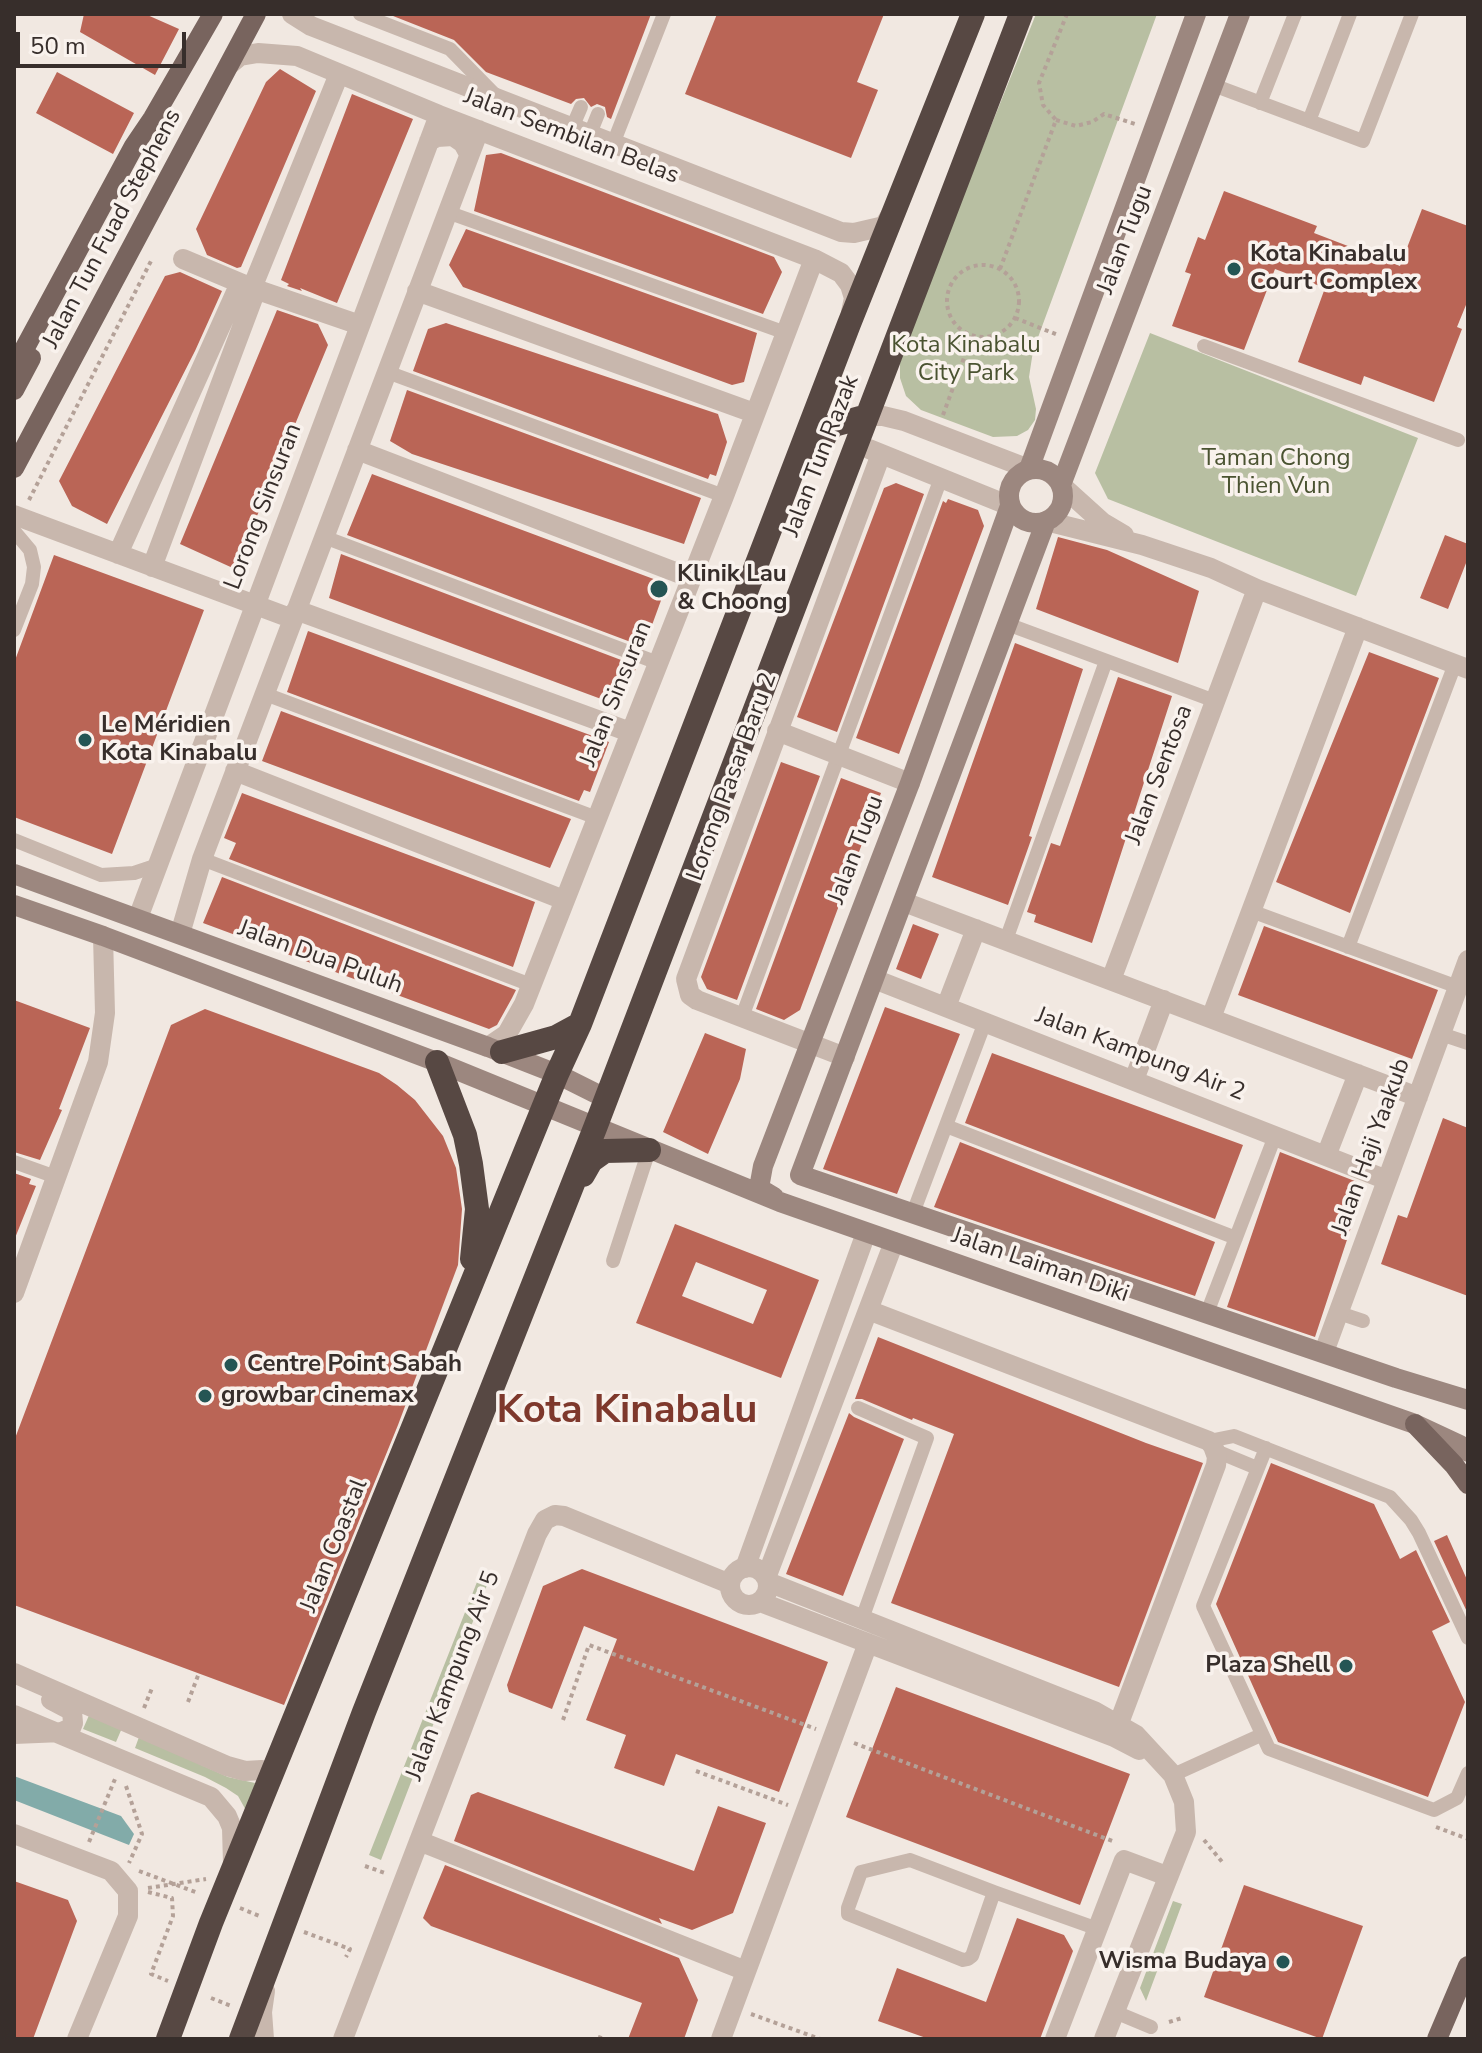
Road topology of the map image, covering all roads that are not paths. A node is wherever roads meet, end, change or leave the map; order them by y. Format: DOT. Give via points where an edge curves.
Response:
graph roads {
  1 [pos="213,14"];
  2 [pos="256,14"];
  3 [pos="292,14"];
  4 [pos="360,14"];
  5 [pos="664,14"];
  6 [pos="973,14"];
  7 [pos="1021,14"];
  8 [pos="1196,14"];
  9 [pos="1240,14"];
  10 [pos="1295,14"];
  11 [pos="1350,14"];
  12 [pos="1412,14"];
  13 [pos="229,65"];
  14 [pos="339,74"];
  15 [pos="1213,85"];
  16 [pos="499,99"];
  17 [pos="1260,103"];
  18 [pos="581,107"];
  19 [pos="598,114"];
  20 [pos="439,115"];
  21 [pos="153,118"];
  22 [pos="1309,121"];
  23 [pos="479,130"];
  24 [pos="581,131"];
  25 [pos="429,141"];
  26 [pos="613,144"];
  27 [pos="469,154"];
  28 [pos="894,209"];
  29 [pos="447,212"];
  30 [pos="183,259"];
  31 [pos="814,259"];
  32 [pos="250,287"];
  33 [pos="417,291"];
  34 [pos="849,324"];
  35 [pos="360,325"];
  36 [pos="786,333"];
  37 [pos="1204,346"];
  38 [pos="14,368"];
  39 [pos="387,372"];
  40 [pos="14,390"];
  41 [pos="754,413"];
  42 [pos="867,416"];
  43 [pos="1458,440"];
  44 [pos="856,444"];
  45 [pos="357,450"];
  46 [pos="881,454"];
  47 [pos="14,468"];
  48 [pos="1029,469"];
  49 [pos="941,478"];
  50 [pos="1061,485"];
  51 [pos="724,496"];
  52 [pos="1010,506"];
  53 [pos="16,521"];
  54 [pos="1046,521"];
  55 [pos="324,537"];
  56 [pos="1142,545"];
  57 [pos="118,554"];
  58 [pos="760,561"];
  59 [pos="152,567"];
  60 [pos="691,578"];
  61 [pos="1257,589"];
  62 [pos="255,605"];
  63 [pos="295,615"];
  64 [pos="1007,624"];
  65 [pos="1358,627"];
  66 [pos="14,630"];
  67 [pos="1106,661"];
  68 [pos="658,663"];
  69 [pos="1462,667"];
  70 [pos="265,694"];
  71 [pos="1215,701"];
  72 [pos="777,731"];
  73 [pos="630,732"];
  74 [pos="837,755"];
  75 [pos="235,771"];
  76 [pos="910,783"];
  77 [pos="597,818"];
  78 [pos="14,840"];
  79 [pos="202,859"];
  80 [pos="158,865"];
  81 [pos="14,874"];
  82 [pos="564,900"];
  83 [pos="904,902"];
  84 [pos="14,905"];
  85 [pos="1251,911"];
  86 [pos="138,918"];
  87 [pos="976,929"];
  88 [pos="180,934"];
  89 [pos="103,936"];
  90 [pos="1006,940"];
  91 [pos="1348,947"];
  92 [pos="1468,960"];
  93 [pos="874,979"];
  94 [pos="1111,980"];
  95 [pos="531,985"];
  96 [pos="1458,987"];
  97 [pos="1164,1000"];
  98 [pos="946,1007"];
  99 [pos="742,1017"];
  100 [pos="1211,1018"];
  101 [pos="985,1022"];
  102 [pos="580,1024"];
  103 [pos="1441,1034"];
  104 [pos="1468,1043"];
  105 [pos="811,1044"];
  106 [pos="495,1050"];
  107 [pos="845,1057"];
  108 [pos="437,1062"];
  109 [pos="557,1074"];
  110 [pos="1358,1074"];
  111 [pos="1134,1080"];
  112 [pos="1418,1097"];
  113 [pos="605,1098"];
  114 [pos="545,1105"];
  115 [pos="946,1126"];
  116 [pos="595,1128"];
  117 [pos="1275,1136"];
  118 [pos="649,1150"];
  119 [pos="1326,1156"];
  120 [pos="14,1162"];
  121 [pos="56,1177"];
  122 [pos="1387,1180"];
  123 [pos="780,1202"];
  124 [pos="913,1213"];
  125 [pos="553,1233"];
  126 [pos="866,1233"];
  127 [pos="1236,1238"];
  128 [pos="894,1242"];
  129 [pos="613,1261"];
  130 [pos="14,1293"];
  131 [pos="868,1310"];
  132 [pos="1207,1313"];
  133 [pos="1339,1313"];
  134 [pos="1363,1321"];
  135 [pos="452,1331"];
  136 [pos="1324,1352"];
  137 [pos="1468,1400"];
  138 [pos="858,1408"];
  139 [pos="1415,1424"];
  140 [pos="1212,1446"];
  141 [pos="1266,1448"];
  142 [pos="1468,1452"];
  143 [pos="1257,1468"];
  144 [pos="1468,1484"];
  145 [pos="745,1568"];
  146 [pos="767,1580"];
  147 [pos="730,1584"];
  148 [pos="760,1602"];
  149 [pos="862,1619"];
  150 [pos="1468,1638"];
  151 [pos="868,1643"];
  152 [pos="14,1674"];
  153 [pos="14,1715"];
  154 [pos="1119,1723"];
  155 [pos="56,1731"];
  156 [pos="14,1734"];
  157 [pos="1261,1735"];
  158 [pos="1168,1769"];
  159 [pos="1468,1773"];
  160 [pos="273,1774"];
  161 [pos="14,1834"];
  162 [pos="419,1841"];
  163 [pos="223,1875"];
  164 [pos="1167,1876"];
  165 [pos="994,1892"];
  166 [pos="1098,1929"];
  167 [pos="269,1959"];
  168 [pos="1468,1966"];
  169 [pos="746,1971"];
  170 [pos="1115,2012"];
  171 [pos="1151,2027"];
  172 [pos="77,2039"];
  173 [pos="168,2039"];
  174 [pos="241,2039"];
  175 [pos="264,2039"];
  176 [pos="343,2039"];
  177 [pos="721,2039"];
  178 [pos="1055,2039"];
  179 [pos="1104,2039"];
  180 [pos="1437,2039"];
  1 -- 21 [label="main road, Jalan Tun Fuad Stephens"];
  2 -- 13 [label="main road, Jalan Tun Fuad Stephens"];
  3 -- 16 [label="street, Jalan Sembilan Belas"];
  4 -- 16 [label="lane" via="450,49"];
  5 -- 26 [label="lane"];
  6 -- 28 [label="highway, Jalan Tun Razak"];
  7 -- 42 [label="highway, Jalan Tun Razak"];
  8 -- 48 [label="street, Jalan Tugu"];
  9 -- 15 [label="street, Jalan Tugu"];
  10 -- 17 [label="lane"];
  11 -- 22 [label="lane"];
  12 -- 22 [label="lane" via="1363,141"];
  13 -- 14 [label="street, Jalan Sembilan Belas" via="240,56 268,52 297,56"];
  13 -- 47 [label="main road, Jalan Tun Fuad Stephens"];
  14 -- 20 [label="street, Jalan Sembilan Belas"];
  14 -- 32 [label="street"];
  15 -- 17 [label="lane"];
  15 -- 50 [label="street, Jalan Tugu"];
  16 -- 24 [label="street, Jalan Sembilan Belas"];
  17 -- 22 [label="lane"];
  18 -- 24 [label="lane"];
  19 -- 24 [label="lane"];
  20 -- 23 [label="street, Jalan Sembilan Belas"];
  20 -- 25 [label="street, Lorong Sinsuran"];
  21 -- 38 [label="main road, Jalan Tun Fuad Stephens"];
  21 -- 40 [label="main road, Jalan Tun Fuad Stephens" via="145,148"];
  23 -- 27 [label="street"];
  23 -- 31 [label="street, Jalan Sembilan Belas"];
  24 -- 26 [label="street, Jalan Sembilan Belas"];
  25 -- 27 [label="street" via="453,136"];
  25 -- 35 [label="street, Lorong Sinsuran"];
  26 -- 28 [label="street, Jalan Sembilan Belas" via="841,232 884,226"];
  27 -- 29 [label="street"];
  28 -- 34 [label="highway, Jalan Tun Razak"];
  29 -- 33 [label="street"];
  29 -- 36 [label="lane"];
  30 -- 32 [label="street"];
  31 -- 34 [label="street, Jalan Sembilan Belas" via="841,273 850,285 854,298"];
  31 -- 36 [label="street, Jalan Sinsuran"];
  32 -- 35 [label="street"];
  32 -- 57 [label="street"];
  32 -- 59 [label="street"];
  33 -- 39 [label="street"];
  33 -- 41 [label="street"];
  34 -- 58 [label="highway, Jalan Tun Razak"];
  35 -- 62 [label="street, Lorong Sinsuran"];
  36 -- 41 [label="street, Jalan Sinsuran"];
  37 -- 43 [label="lane"];
  39 -- 45 [label="street"];
  39 -- 51 [label="lane"];
  41 -- 51 [label="street, Jalan Sinsuran"];
  42 -- 44 [label="highway, Jalan Tun Razak"];
  42 -- 48 [label="street" via="904,421"];
  42 -- 58 [label="highway" via="845,420 827,432"];
  44 -- 46 [label="street"];
  44 -- 113 [label="highway, Jalan Tun Razak"];
  45 -- 55 [label="street"];
  45 -- 60 [label="street"];
  46 -- 49 [label="street"];
  46 -- 72 [label="street, Lorong Pasar Baru 2"];
  48 -- 50 [label="street" via="1045,469"];
  48 -- 52 [label="street" via="1011,483"];
  49 -- 52 [label="street"];
  49 -- 74 [label="lane"];
  50 -- 54 [label="street" via="1063,502"];
  50 -- 56 [label="street" via="1102,522"];
  51 -- 60 [label="street, Jalan Sinsuran"];
  52 -- 54 [label="street" via="1029,522"];
  52 -- 76 [label="street, Jalan Tugu"];
  53 -- 57 [label="street"];
  53 -- 66 [label="lane" via="34,567"];
  54 -- 56 [label="street"];
  54 -- 64 [label="street"];
  55 -- 63 [label="street"];
  55 -- 68 [label="lane"];
  56 -- 61 [label="street"];
  57 -- 59 [label="street"];
  58 -- 102 [label="highway, Jalan Tun Razak"];
  59 -- 62 [label="street"];
  60 -- 68 [label="street, Jalan Sinsuran"];
  61 -- 65 [label="street"];
  61 -- 71 [label="street, Jalan Sentosa"];
  62 -- 63 [label="street"];
  62 -- 80 [label="street, Lorong Sinsuran"];
  63 -- 70 [label="street"];
  63 -- 73 [label="street"];
  64 -- 67 [label="lane"];
  64 -- 83 [label="street"];
  65 -- 69 [label="street"];
  65 -- 85 [label="street"];
  67 -- 71 [label="lane"];
  67 -- 90 [label="lane"];
  68 -- 73 [label="street, Jalan Sinsuran"];
  69 -- 91 [label="lane"];
  70 -- 75 [label="street"];
  70 -- 77 [label="lane"];
  71 -- 94 [label="street, Jalan Sentosa"];
  72 -- 74 [label="street"];
  72 -- 99 [label="street, Lorong Pasar Baru 2" via="686,979 697,1000"];
  73 -- 77 [label="street, Jalan Sinsuran"];
  74 -- 76 [label="street"];
  74 -- 99 [label="lane"];
  75 -- 79 [label="street"];
  75 -- 82 [label="street"];
  76 -- 105 [label="street, Jalan Tugu"];
  77 -- 82 [label="street, Jalan Sinsuran"];
  78 -- 80 [label="lane" via="101,875"];
  79 -- 88 [label="street"];
  79 -- 95 [label="lane"];
  80 -- 86 [label="street, Lorong Sinsuran"];
  81 -- 86 [label="street, Jalan Dua Puluh"];
  82 -- 95 [label="street, Jalan Sinsuran"];
  83 -- 87 [label="street"];
  83 -- 93 [label="street"];
  84 -- 89 [label="street"];
  85 -- 91 [label="lane"];
  85 -- 100 [label="street"];
  86 -- 88 [label="street, Jalan Dua Puluh"];
  87 -- 90 [label="street"];
  87 -- 98 [label="street"];
  88 -- 106 [label="street, Jalan Dua Puluh"];
  89 -- 108 [label="street"];
  89 -- 121 [label="street" via="105,1013 98,1062"];
  90 -- 94 [label="street"];
  91 -- 96 [label="lane"];
  92 -- 96 [label="street, Jalan Haji Yaakub"];
  93 -- 98 [label="street, Jalan Kampung Air 2"];
  93 -- 107 [label="street"];
  94 -- 97 [label="street"];
  95 -- 106 [label="street, Jalan Sinsuran" via="515,1024"];
  96 -- 103 [label="street, Jalan Haji Yaakub"];
  97 -- 100 [label="street"];
  97 -- 111 [label="street"];
  98 -- 101 [label="street, Jalan Kampung Air 2"];
  99 -- 105 [label="street, Lorong Pasar Baru 2"];
  100 -- 110 [label="street"];
  101 -- 111 [label="street, Jalan Kampung Air 2"];
  101 -- 115 [label="lane"];
  102 -- 106 [label="highway" via="556,1037"];
  102 -- 109 [label="highway, Jalan Tun Razak"];
  103 -- 104 [label="lane"];
  103 -- 112 [label="street, Jalan Haji Yaakub"];
  105 -- 107 [label="street, Lorong Pasar Baru 2"];
  105 -- 123 [label="street, Jalan Tugu" via="759,1178 759,1188"];
  106 -- 109 [label="street, Jalan Dua Puluh"];
  107 -- 124 [label="street, Jalan Laiman Diki" via="800,1175"];
  108 -- 114 [label="street"];
  108 -- 135 [label="highway" via="465,1135 477,1209 474,1253"];
  109 -- 113 [label="street, Jalan Dua Puluh"];
  109 -- 114 [label="highway, Jalan Coastal"];
  110 -- 112 [label="street"];
  110 -- 119 [label="street"];
  111 -- 117 [label="street, Jalan Kampung Air 2"];
  112 -- 122 [label="street, Jalan Haji Yaakub"];
  113 -- 116 [label="highway"];
  114 -- 116 [label="street"];
  114 -- 135 [label="highway, Jalan Coastal"];
  115 -- 124 [label="lane"];
  115 -- 127 [label="lane"];
  116 -- 118 [label="street, Jalan Laiman Diki"];
  116 -- 125 [label="highway"];
  117 -- 119 [label="street, Jalan Kampung Air 2"];
  117 -- 127 [label="lane"];
  118 -- 123 [label="street, Jalan Laiman Diki"];
  118 -- 125 [label="highway" via="597,1155"];
  118 -- 129 [label="lane"];
  119 -- 122 [label="street, Jalan Kampung Air 2"];
  120 -- 121 [label="lane"];
  121 -- 130 [label="street"];
  122 -- 133 [label="street, Jalan Haji Yaakub"];
  123 -- 126 [label="street, Jalan Laiman Diki"];
  124 -- 132 [label="street, Jalan Laiman Diki"];
  125 -- 167 [label="highway"];
  126 -- 128 [label="street, Jalan Laiman Diki"];
  126 -- 145 [label="street"];
  127 -- 132 [label="lane"];
  128 -- 131 [label="street"];
  128 -- 139 [label="street, Jalan Laiman Diki"];
  131 -- 140 [label="street"];
  131 -- 146 [label="street"];
  132 -- 136 [label="street, Jalan Laiman Diki"];
  133 -- 134 [label="lane"];
  133 -- 136 [label="street, Jalan Haji Yaakub"];
  135 -- 160 [label="highway, Jalan Coastal"];
  136 -- 137 [label="street, Jalan Laiman Diki"];
  138 -- 149 [label="lane" via="927,1438"];
  139 -- 142 [label="street, Jalan Laiman Diki"];
  139 -- 144 [label="main road"];
  140 -- 141 [label="lane" via="1234,1436"];
  140 -- 143 [label="lane"];
  140 -- 154 [label="street" via="1216,1465"];
  141 -- 143 [label="lane"];
  141 -- 150 [label="lane" via="1390,1497 1419,1533"];
  143 -- 157 [label="lane" via="1203,1606"];
  145 -- 146 [label="street" via="757,1569"];
  145 -- 147 [label="street"];
  146 -- 148 [label="street"];
  146 -- 149 [label="street"];
  147 -- 148 [label="street" via="739,1603"];
  147 -- 162 [label="street, Jalan Kampung Air 5" via="564,1516 545,1520"];
  148 -- 151 [label="street"];
  149 -- 154 [label="street"];
  151 -- 158 [label="street" via="1114,1737"];
  151 -- 169 [label="street"];
  152 -- 155 [label="street" via="33,1691 72,1711 71,1728"];
  152 -- 160 [label="street" via="227,1766"];
  153 -- 155 [label="street"];
  154 -- 158 [label="street"];
  155 -- 156 [label="street"];
  155 -- 163 [label="street" via="211,1797 232,1828"];
  157 -- 158 [label="lane"];
  157 -- 159 [label="lane" via="1269,1749 1434,1810 1457,1798"];
  158 -- 164 [label="street" via="1184,1802 1186,1832"];
  160 -- 163 [label="highway, Jalan Coastal"];
  161 -- 172 [label="street" via="111,1871 128,1891 128,1916"];
  162 -- 169 [label="street"];
  162 -- 176 [label="street, Jalan Kampung Air 5"];
  163 -- 173 [label="highway, Jalan Coastal"];
  164 -- 166 [label="street" via="1124,1860"];
  164 -- 170 [label="street"];
  165 -- 165 [label="lane" via="972,1956 963,1960 848,1914 861,1872 910,1860"];
  165 -- 166 [label="lane"];
  166 -- 178 [label="street"];
  167 -- 174 [label="highway"];
  167 -- 175 [label="street"];
  168 -- 180 [label="main road"];
  169 -- 177 [label="street"];
  170 -- 171 [label="lane"];
  170 -- 179 [label="street"];
}
